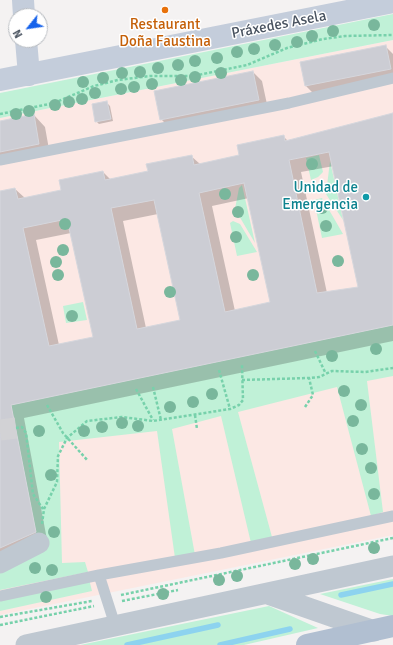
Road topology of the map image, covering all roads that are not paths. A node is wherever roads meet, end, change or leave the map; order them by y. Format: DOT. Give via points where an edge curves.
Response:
graph roads {
  1 [pos="393,2"];
  2 [pos="368,3"];
  3 [pos="27,48"];
  4 [pos="29,74"];
  5 [pos="393,78"];
  6 [pos="0,80"];
  7 [pos="0,160"];
  8 [pos="393,516"];
  9 [pos="39,542"];
  10 [pos="0,563"];
  11 [pos="393,566"];
  12 [pos="99,574"];
  13 [pos="268,593"];
  14 [pos="0,596"];
  15 [pos="115,625"];
  16 [pos="383,628"];
  17 [pos="26,645"];
  18 [pos="307,645"];
  1 -- 2 [label="street, Práxedes Asela"];
  2 -- 4 [label="street, Práxedes Asela"];
  3 -- 4 [label="street"];
  4 -- 6 [label="street, Práxedes Asela"];
  5 -- 7 [label="lane" via="289,103"];
  8 -- 12 [label="lane" via="221,553"];
  9 -- 10 [label="street"];
  11 -- 13 [label="street"];
  12 -- 14 [label="lane"];
  12 -- 15 [label="lane"];
  13 -- 15 [label="street"];
  13 -- 16 [label="street"];
  15 -- 17 [label="street"];
  16 -- 18 [label="main road"];
}
